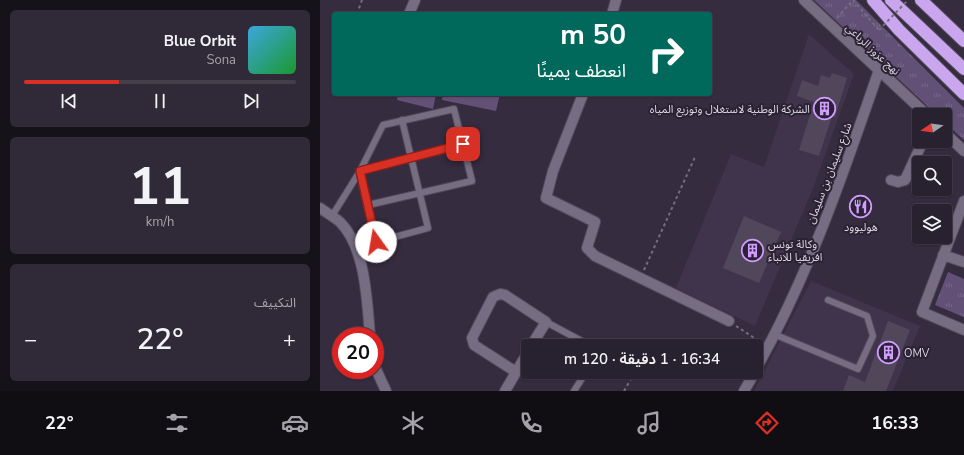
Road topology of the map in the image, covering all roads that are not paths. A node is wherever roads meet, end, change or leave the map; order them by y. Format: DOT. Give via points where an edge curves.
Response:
graph roads {
  1 [pos="415,0"];
  2 [pos="616,0"];
  3 [pos="804,0"];
  4 [pos="873,0"];
  5 [pos="891,0"];
  6 [pos="921,0"];
  7 [pos="410,12"];
  8 [pos="613,12"];
  9 [pos="964,41"];
  10 [pos="964,69"];
  11 [pos="879,70"];
  12 [pos="964,94"];
  13 [pos="582,96"];
  14 [pos="920,108"];
  15 [pos="402,120"];
  16 [pos="952,140"];
  17 [pos="463,144"];
  18 [pos="920,148"];
  19 [pos="964,151"];
  20 [pos="411,158"];
  21 [pos="360,171"];
  22 [pos="891,180"];
  23 [pos="420,193"];
  24 [pos="964,202"];
  25 [pos="368,205"];
  26 [pos="320,208"];
  27 [pos="332,216"];
  28 [pos="376,242"];
  29 [pos="357,250"];
  30 [pos="943,255"];
  31 [pos="964,262"];
  32 [pos="828,300"];
  33 [pos="729,321"];
  34 [pos="546,322"];
  35 [pos="369,327"];
  36 [pos="964,330"];
  37 [pos="776,335"];
  38 [pos="535,339"];
  39 [pos="578,339"];
  40 [pos="763,357"];
  41 [pos="521,364"];
  42 [pos="516,372"];
  43 [pos="380,379"];
  44 [pos="582,379"];
  45 [pos="751,379"];
  46 [pos="386,391"];
  47 [pos="505,391"];
  48 [pos="574,391"];
  49 [pos="744,391"];
  1 -- 7 [label="street"];
  2 -- 8 [label="street"];
  3 -- 11 [label="street, نهج عزوز الرباعي"];
  4 -- 12 [label="highway" via="899,30"];
  5 -- 10 [label="highway"];
  6 -- 9 [label="highway"];
  11 -- 14 [label="street, نهج عزوز الرباعي"];
  11 -- 37 [label="street, شارع سليمان بن سليمان" via="836,194"];
  13 -- 33 [label="street" via="553,171 546,197 595,222 588,242 589,252"];
  15 -- 17 [label="lane" via="454,109"];
  15 -- 20 [label="lane"];
  15 -- 21 [label="lane" via="383,125"];
  16 -- 19 [label="street"];
  17 -- 20 [label="lane"];
  17 -- 23 [label="lane" via="472,181"];
  18 -- 22 [label="street" via="905,180"];
  20 -- 21 [label="lane"];
  20 -- 23 [label="lane"];
  21 -- 25 [label="lane"];
  21 -- 27 [label="lane"];
  23 -- 25 [label="lane"];
  23 -- 28 [label="lane" via="428,228"];
  24 -- 30 [label="street"];
  25 -- 28 [label="lane"];
  26 -- 27 [label="street"];
  27 -- 29 [label="street" via="347,231"];
  28 -- 29 [label="lane"];
  29 -- 35 [label="street"];
  30 -- 31 [label="street"];
  30 -- 36 [label="street" via="922,312"];
  32 -- 37 [label="lane" via="867,316 873,336 858,369"];
  34 -- 38 [label="street"];
  34 -- 39 [label="lane"];
  34 -- 42 [label="street" via="505,296 500,294 493,297 472,342"];
  37 -- 40 [label="street, شارع سليمان بن سليمان"];
  41 -- 42 [label="street"];
  42 -- 47 [label="street"];
  43 -- 46 [label="street"];
  44 -- 48 [label="lane"];
  45 -- 49 [label="street, شارع سليمان بن سليمان"];
}
